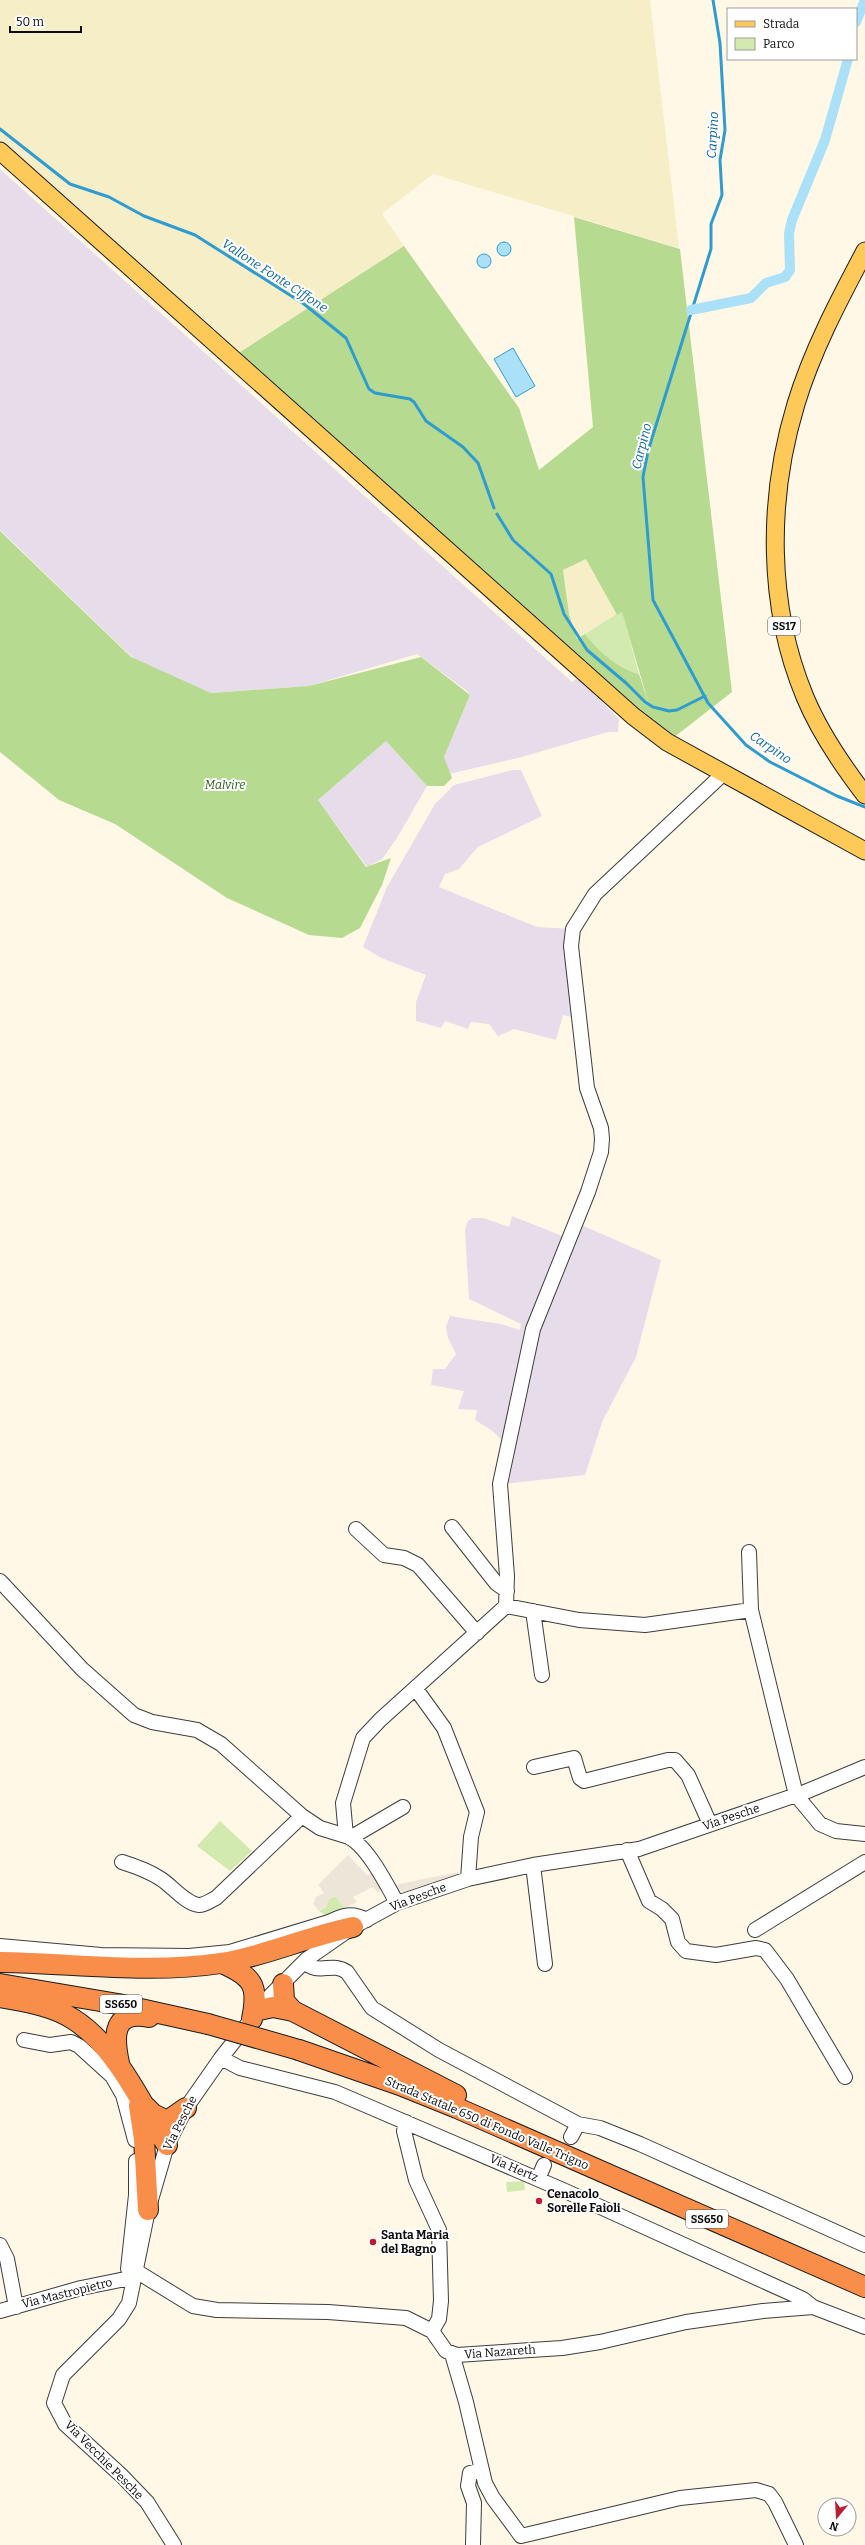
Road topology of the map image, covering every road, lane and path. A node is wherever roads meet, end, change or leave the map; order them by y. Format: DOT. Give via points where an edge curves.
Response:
graph roads {
  1 [pos="0,150"];
  2 [pos="865,251"];
  3 [pos="723,774"];
  4 [pos="865,795"];
  5 [pos="840,836"];
  6 [pos="865,844"];
  7 [pos="865,851"];
  8 [pos="452,1527"];
  9 [pos="356,1529"];
  10 [pos="749,1552"];
  11 [pos="0,1581"];
  12 [pos="507,1591"];
  13 [pos="506,1606"];
  14 [pos="752,1610"];
  15 [pos="534,1611"];
  16 [pos="477,1633"];
  17 [pos="542,1675"];
  18 [pos="416,1689"];
  19 [pos="534,1767"];
  20 [pos="865,1767"];
  21 [pos="796,1795"];
  22 [pos="402,1807"];
  23 [pos="302,1816"];
  24 [pos="710,1824"];
  25 [pos="865,1834"];
  26 [pos="348,1837"];
  27 [pos="627,1850"];
  28 [pos="122,1862"];
  29 [pos="865,1862"];
  30 [pos="533,1865"];
  31 [pos="468,1879"];
  32 [pos="398,1903"];
  33 [pos="360,1924"];
  34 [pos="755,1930"];
  35 [pos="0,1946"];
  36 [pos="0,1962"];
  37 [pos="222,1963"];
  38 [pos="303,1963"];
  39 [pos="545,1964"];
  40 [pos="0,1984"];
  41 [pos="283,1984"];
  42 [pos="0,1997"];
  43 [pos="293,2011"];
  44 [pos="255,2015"];
  45 [pos="208,2024"];
  46 [pos="24,2040"];
  47 [pos="221,2058"];
  48 [pos="119,2063"];
  49 [pos="845,2077"];
  50 [pos="138,2098"];
  51 [pos="186,2108"];
  52 [pos="406,2122"];
  53 [pos="142,2123"];
  54 [pos="578,2124"];
  55 [pos="571,2137"];
  56 [pos="167,2145"];
  57 [pos="546,2157"];
  58 [pos="538,2179"];
  59 [pos="148,2210"];
  60 [pos="0,2245"];
  61 [pos="865,2245"];
  62 [pos="136,2274"];
  63 [pos="865,2287"];
  64 [pos="16,2307"];
  65 [pos="813,2307"];
  66 [pos="0,2311"];
  67 [pos="865,2327"];
  68 [pos="432,2332"];
  69 [pos="452,2354"];
  70 [pos="482,2470"];
  71 [pos="174,2545"];
  72 [pos="473,2545"];
  73 [pos="796,2545"];
  1 -- 3 [label="main road" via="633,716 667,742"];
  2 -- 4 [label="main road, SS17" via="835,307 796,404 785,449 774,533 781,611 805,697 842,764"];
  3 -- 5 [label="main road"];
  3 -- 12 [label="street" via="595,894 573,929 571,946 587,1088 601,1128 601,1152 588,1192 533,1329 523,1374 500,1484"];
  5 -- 6 [label="main road"];
  5 -- 7 [label="main road"];
  8 -- 12 [label="street" via="496,1583"];
  9 -- 16 [label="street" via="384,1555 404,1558 418,1565"];
  10 -- 14 [label="street"];
  11 -- 23 [label="street" via="82,1669 134,1715 152,1722 197,1730 253,1771"];
  12 -- 13 [label="street"];
  13 -- 15 [label="street"];
  13 -- 16 [label="street"];
  14 -- 15 [label="street" via="645,1625 579,1620"];
  14 -- 21 [label="street"];
  15 -- 17 [label="street"];
  16 -- 18 [label="street"];
  18 -- 26 [label="street" via="363,1738 343,1803"];
  18 -- 31 [label="street" via="444,1728 477,1812 471,1837"];
  19 -- 24 [label="street" via="574,1758 580,1778 584,1781 675,1760 688,1775"];
  20 -- 21 [label="street, Via Pesche"];
  21 -- 24 [label="street, Via Pesche"];
  21 -- 25 [label="street" via="820,1824 836,1831"];
  22 -- 26 [label="street"];
  23 -- 26 [label="street" via="320,1828"];
  23 -- 28 [label="street" via="216,1898 199,1905 160,1878 137,1866"];
  24 -- 27 [label="street, Via Pesche"];
  26 -- 32 [label="street" via="380,1873"];
  27 -- 30 [label="street, Via Pesche"];
  27 -- 49 [label="street" via="649,1901 672,1919 678,1942 686,1951 716,1955 756,1948 765,1950 787,1979"];
  29 -- 34 [label="street"];
  30 -- 31 [label="street, Via Pesche"];
  30 -- 39 [label="street"];
  31 -- 32 [label="street, Via Pesche"];
  32 -- 33 [label="street, Via Pesche"];
  33 -- 35 [label="street" via="353,1914 344,1915 329,1922 230,1952 189,1956 101,1955"];
  33 -- 37 [label="highway" via="269,1952"];
  33 -- 38 [label="street, Via Pesche"];
  36 -- 37 [label="highway" via="183,1967"];
  37 -- 44 [label="highway" via="240,1971 254,1987"];
  38 -- 41 [label="street, Via Pesche"];
  38 -- 54 [label="street" via="316,1968 342,1969 347,1972 372,2008 439,2050"];
  40 -- 45 [label="highway, Strada Statale 650 di Fondo Valle Trigno / SS650" via="118,2004"];
  41 -- 43 [label="highway" via="284,2001"];
  41 -- 44 [label="street, Via Pesche"];
  42 -- 48 [label="highway" via="42,2005 73,2019"];
  43 -- 44 [label="highway" via="272,2008"];
  43 -- 57 [label="highway" via="508,2121"];
  44 -- 47 [label="street, Via Pesche"];
  45 -- 48 [label="highway" via="135,2014 124,2018 114,2040"];
  45 -- 57 [label="highway, Strada Statale 650 di Fondo Valle Trigno / SS650, bridge" via="299,2050 400,2085"];
  46 -- 62 [label="street" via="50,2045 71,2042 79,2046 112,2076 123,2096 134,2137 136,2159 136,2195 128,2269"];
  47 -- 51 [label="street, Via Pesche"];
  47 -- 52 [label="street, Via Hertz" via="240,2068 335,2092"];
  48 -- 50 [label="highway"];
  50 -- 51 [label="highway" via="162,2120 173,2118"];
  50 -- 53 [label="highway"];
  50 -- 56 [label="highway"];
  51 -- 56 [label="street, Via Pesche"];
  52 -- 58 [label="street, Via Hertz"];
  52 -- 68 [label="street" via="404,2131 416,2180 439,2230 441,2301 438,2319"];
  53 -- 56 [label="highway" via="148,2138 154,2143"];
  53 -- 59 [label="highway"];
  54 -- 55 [label="street"];
  54 -- 61 [label="street" via="606,2130 640,2144"];
  56 -- 59 [label="street, Via Pesche"];
  57 -- 58 [label="street"];
  57 -- 63 [label="highway, Strada Statale 650 di Fondo Valle Trigno / SS650"];
  58 -- 65 [label="street, Via Hertz" via="804,2299"];
  59 -- 62 [label="street, Via Pesche"];
  60 -- 64 [label="street" via="7,2259"];
  62 -- 64 [label="street, Via Mastropietro"];
  62 -- 68 [label="street, Via Nazareth" via="193,2306 217,2310 388,2316 406,2318"];
  62 -- 71 [label="street, Via Vecchie Pesche" via="129,2303 120,2319 63,2375 54,2403 65,2424 147,2502"];
  64 -- 66 [label="street, Via Mastropietro"];
  65 -- 67 [label="street, Via Hertz"];
  65 -- 69 [label="street, Via Nazareth" via="686,2322 562,2348"];
  68 -- 69 [label="street, Via Nazareth" via="446,2351"];
  69 -- 70 [label="street"];
  70 -- 72 [label="street" via="470,2473 468,2486 474,2504"];
  70 -- 73 [label="street" via="493,2498 521,2536 680,2498 756,2490 769,2494 775,2502"];
}
